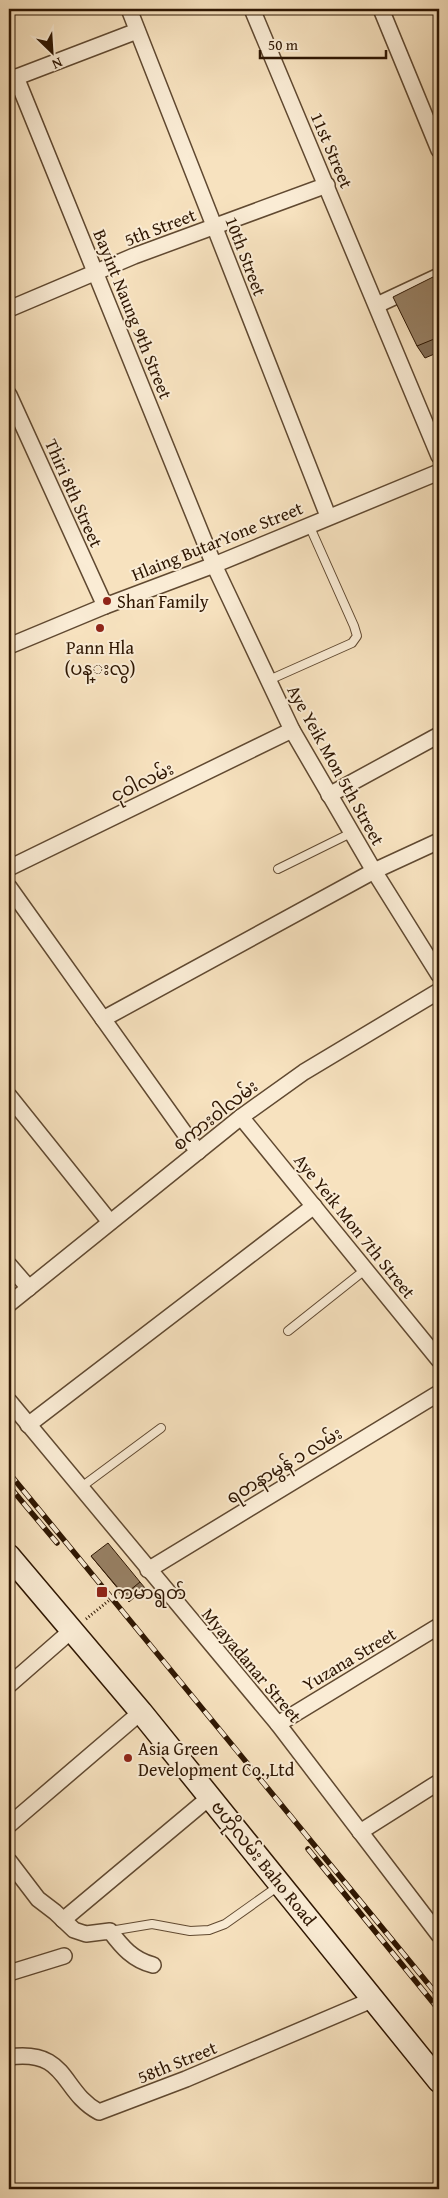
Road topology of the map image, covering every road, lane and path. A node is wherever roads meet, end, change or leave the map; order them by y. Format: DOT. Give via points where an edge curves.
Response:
graph roads {
  1 [pos="129,9"];
  2 [pos="252,9"];
  3 [pos="381,9"];
  4 [pos="138,31"];
  5 [pos="13,79"];
  6 [pos="439,150"];
  7 [pos="327,185"];
  8 [pos="214,227"];
  9 [pos="96,272"];
  10 [pos="439,276"];
  11 [pos="377,305"];
  12 [pos="9,308"];
  13 [pos="9,395"];
  14 [pos="14,419"];
  15 [pos="439,456"];
  16 [pos="439,472"];
  17 [pos="328,516"];
  18 [pos="309,524"];
  19 [pos="214,565"];
  20 [pos="105,606"];
  21 [pos="9,646"];
  22 [pos="269,680"];
  23 [pos="292,730"];
  24 [pos="439,735"];
  25 [pos="329,795"];
  26 [pos="351,833"];
  27 [pos="439,841"];
  28 [pos="9,868"];
  29 [pos="278,868"];
  30 [pos="374,871"];
  31 [pos="9,887"];
  32 [pos="439,975"];
  33 [pos="439,991"];
  34 [pos="103,1019"];
  35 [pos="9,1096"];
  36 [pos="241,1117"];
  37 [pos="198,1152"];
  38 [pos="314,1206"];
  39 [pos="110,1222"];
  40 [pos="9,1265"];
  41 [pos="366,1270"];
  42 [pos="29,1288"];
  43 [pos="9,1304"];
  44 [pos="288,1331"];
  45 [pos="439,1360"];
  46 [pos="439,1393"];
  47 [pos="9,1401"];
  48 [pos="28,1425"];
  49 [pos="161,1428"];
  50 [pos="80,1488"];
  51 [pos="9,1556"];
  52 [pos="148,1570"];
  53 [pos="125,1588"];
  54 [pos="439,1626"];
  55 [pos="72,1630"];
  56 [pos="9,1685"];
  57 [pos="141,1712"];
  58 [pos="278,1724"];
  59 [pos="439,1782"];
  60 [pos="210,1798"];
  61 [pos="9,1825"];
  62 [pos="360,1832"];
  63 [pos="9,1861"];
  64 [pos="281,1884"];
  65 [pos="63,1920"];
  66 [pos="110,1930"];
  67 [pos="439,1935"];
  68 [pos="64,1956"];
  69 [pos="153,1965"];
  70 [pos="9,1973"];
  71 [pos="374,1999"];
  72 [pos="9,2057"];
  73 [pos="439,2081"];
  1 -- 4 [label="street, 10th Street"];
  2 -- 7 [label="street, 11st Street"];
  3 -- 6 [label="street"];
  4 -- 5 [label="street"];
  4 -- 8 [label="street, 10th Street"];
  5 -- 9 [label="street, Bayint Naung 9th Street"];
  7 -- 8 [label="street, 5th Street"];
  7 -- 11 [label="street, 11st Street"];
  8 -- 9 [label="street, 5th Street"];
  8 -- 17 [label="street, 10th Street"];
  9 -- 12 [label="street, 5th Street"];
  9 -- 19 [label="street, Bayint Naung 9th Street"];
  10 -- 11 [label="street"];
  11 -- 15 [label="street, 11st Street"];
  13 -- 14 [label="street, Thiri 8th Street"];
  14 -- 20 [label="street, Thiri 8th Street"];
  16 -- 17 [label="street, Hlaing ButarYone Street"];
  17 -- 18 [label="street, Hlaing ButarYone Street"];
  18 -- 19 [label="street, Hlaing ButarYone Street"];
  18 -- 22 [label="lane" via="357,636 352,643"];
  19 -- 20 [label="street, Hlaing ButarYone Street"];
  19 -- 22 [label="street, Aye Yeik Mon 5th Street"];
  20 -- 21 [label="street, Hlaing ButarYone Street"];
  22 -- 23 [label="street, Aye Yeik Mon 5th Street"];
  23 -- 25 [label="street, Aye Yeik Mon 5th Street"];
  23 -- 28 [label="street, ငုဝါလမ်း"];
  24 -- 25 [label="street"];
  25 -- 26 [label="street, Aye Yeik Mon 5th Street"];
  26 -- 29 [label="lane"];
  26 -- 30 [label="street, Aye Yeik Mon 5th Street"];
  27 -- 30 [label="street"];
  30 -- 32 [label="street, Aye Yeik Mon 5th Street"];
  30 -- 34 [label="street"];
  31 -- 34 [label="street"];
  33 -- 36 [label="street, စကား၀ါလမ်း" via="304,1072"];
  34 -- 37 [label="street"];
  35 -- 39 [label="street"];
  36 -- 37 [label="street, စကား၀ါလမ်း"];
  36 -- 38 [label="street, Aye Yeik Mon 7th Street"];
  37 -- 39 [label="street, စကား၀ါလမ်း"];
  38 -- 41 [label="street, Aye Yeik Mon 7th Street"];
  38 -- 48 [label="street"];
  39 -- 42 [label="street, စကား၀ါလမ်း"];
  40 -- 42 [label="street"];
  41 -- 44 [label="lane"];
  41 -- 45 [label="street, Aye Yeik Mon 7th Street"];
  42 -- 43 [label="street, စကား၀ါလမ်း"];
  46 -- 52 [label="street, ရတနာမွန် ၁ လမ်း"];
  47 -- 48 [label="street, Myayadanar Street"];
  48 -- 50 [label="street, Myayadanar Street"];
  49 -- 50 [label="lane"];
  50 -- 52 [label="street, Myayadanar Street"];
  51 -- 55 [label="main road, ဗဟိုလမ်း Baho Road"];
  52 -- 58 [label="street, Myayadanar Street"];
  53 -- 55 [label="path"];
  54 -- 58 [label="street, Yuzana Street"];
  55 -- 56 [label="street"];
  55 -- 57 [label="main road, ဗဟိုလမ်း Baho Road"];
  57 -- 60 [label="main road, ဗဟိုလမ်း Baho Road"];
  57 -- 61 [label="street"];
  58 -- 62 [label="street, Myayadanar Street"];
  59 -- 62 [label="street"];
  60 -- 64 [label="main road, ဗဟိုလမ်း Baho Road"];
  60 -- 65 [label="street"];
  62 -- 67 [label="street, Myayadanar Street"];
  63 -- 65 [label="street" via="38,1899"];
  64 -- 66 [label="lane" via="226,1924 209,1930 190,1931 152,1924"];
  64 -- 71 [label="main road, ဗဟိုလမ်း Baho Road"];
  65 -- 66 [label="street" via="74,1930 86,1934"];
  66 -- 69 [label="street" via="129,1954"];
  68 -- 70 [label="street"];
  71 -- 72 [label="street, 58th Street" via="186,2079 99,2112 90,2107 61,2071 47,2060 26,2055"];
  71 -- 73 [label="main road, ဗဟိုလမ်း Baho Road"];
}
